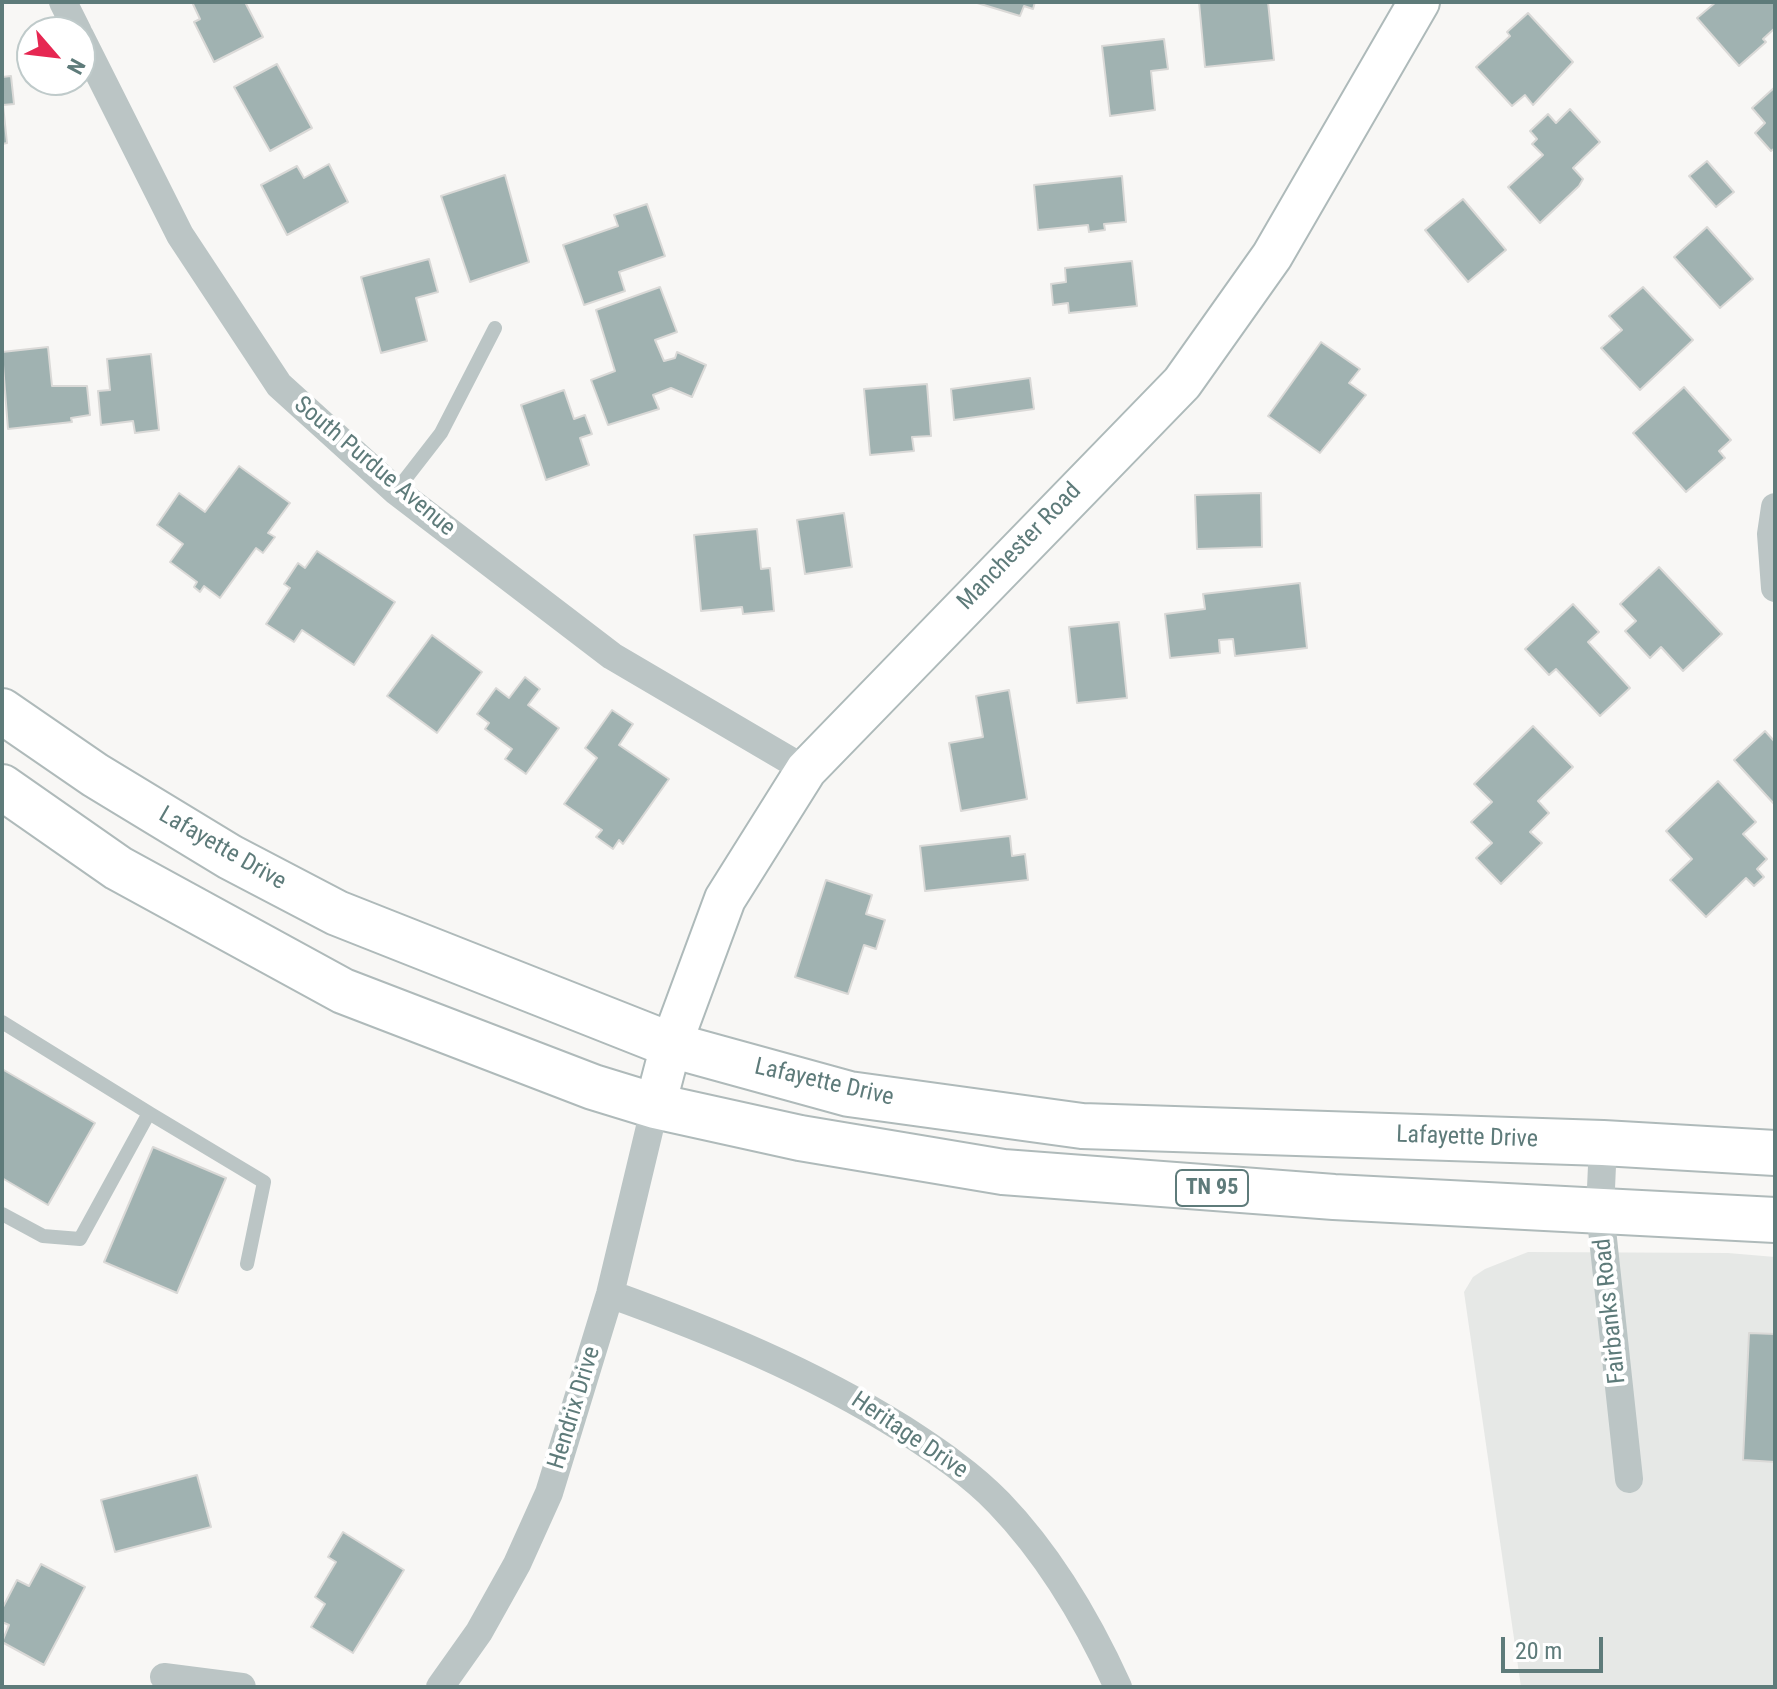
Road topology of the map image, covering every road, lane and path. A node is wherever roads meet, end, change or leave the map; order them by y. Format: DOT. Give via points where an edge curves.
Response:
graph roads {
  1 [pos="1419,2"];
  2 [pos="96,68"];
  3 [pos="495,328"];
  4 [pos="396,491"];
  5 [pos="1775,507"];
  6 [pos="1775,588"];
  7 [pos="2,711"];
  8 [pos="806,770"];
  9 [pos="2,787"];
  10 [pos="2,1022"];
  11 [pos="671,1045"];
  12 [pos="655,1106"];
  13 [pos="149,1113"];
  14 [pos="1603,1143"];
  15 [pos="1775,1153"];
  16 [pos="1600,1211"];
  17 [pos="2,1214"];
  18 [pos="1775,1220"];
  19 [pos="247,1264"];
  20 [pos="610,1294"];
  21 [pos="1629,1479"];
  22 [pos="164,1677"];
  23 [pos="242,1687"];
  24 [pos="440,1687"];
  25 [pos="1118,1687"];
  1 -- 8 [label="street, Manchester Road" via="1272,256 1182,383"];
  2 -- 4 [label="street, South Purdue Avenue" via="180,235 279,385"];
  3 -- 4 [label="lane" via="441,433"];
  4 -- 8 [label="street, South Purdue Avenue" via="612,656"];
  5 -- 6 [label="street"];
  7 -- 11 [label="main road, Lafayette Drive" via="95,775 337,913"];
  8 -- 11 [label="street, Manchester Road" via="725,899"];
  9 -- 12 [label="main road" via="118,868 343,991"];
  10 -- 13 [label="lane"];
  11 -- 12 [label="street, Manchester Road"];
  11 -- 14 [label="main road, Lafayette Drive" via="849,1094 1082,1126"];
  12 -- 16 [label="main road, TN 95" via="800,1138 1003,1172"];
  12 -- 20 [label="street, Hendrix Drive"];
  13 -- 17 [label="lane" via="80,1239 43,1236"];
  13 -- 19 [label="lane" via="264,1182"];
  14 -- 15 [label="main road, Lafayette Drive"];
  14 -- 16 [label="street, Fairbanks Road"];
  16 -- 18 [label="main road, TN 95"];
  16 -- 21 [label="street, Fairbanks Road"];
  20 -- 24 [label="street, Hendrix Drive" via="549,1493 510,1578"];
  20 -- 25 [label="street, Heritage Drive" via="728,1337 842,1391 943,1455 999,1502 1039,1550 1093,1632"];
  22 -- 23 [label="street"];
}
